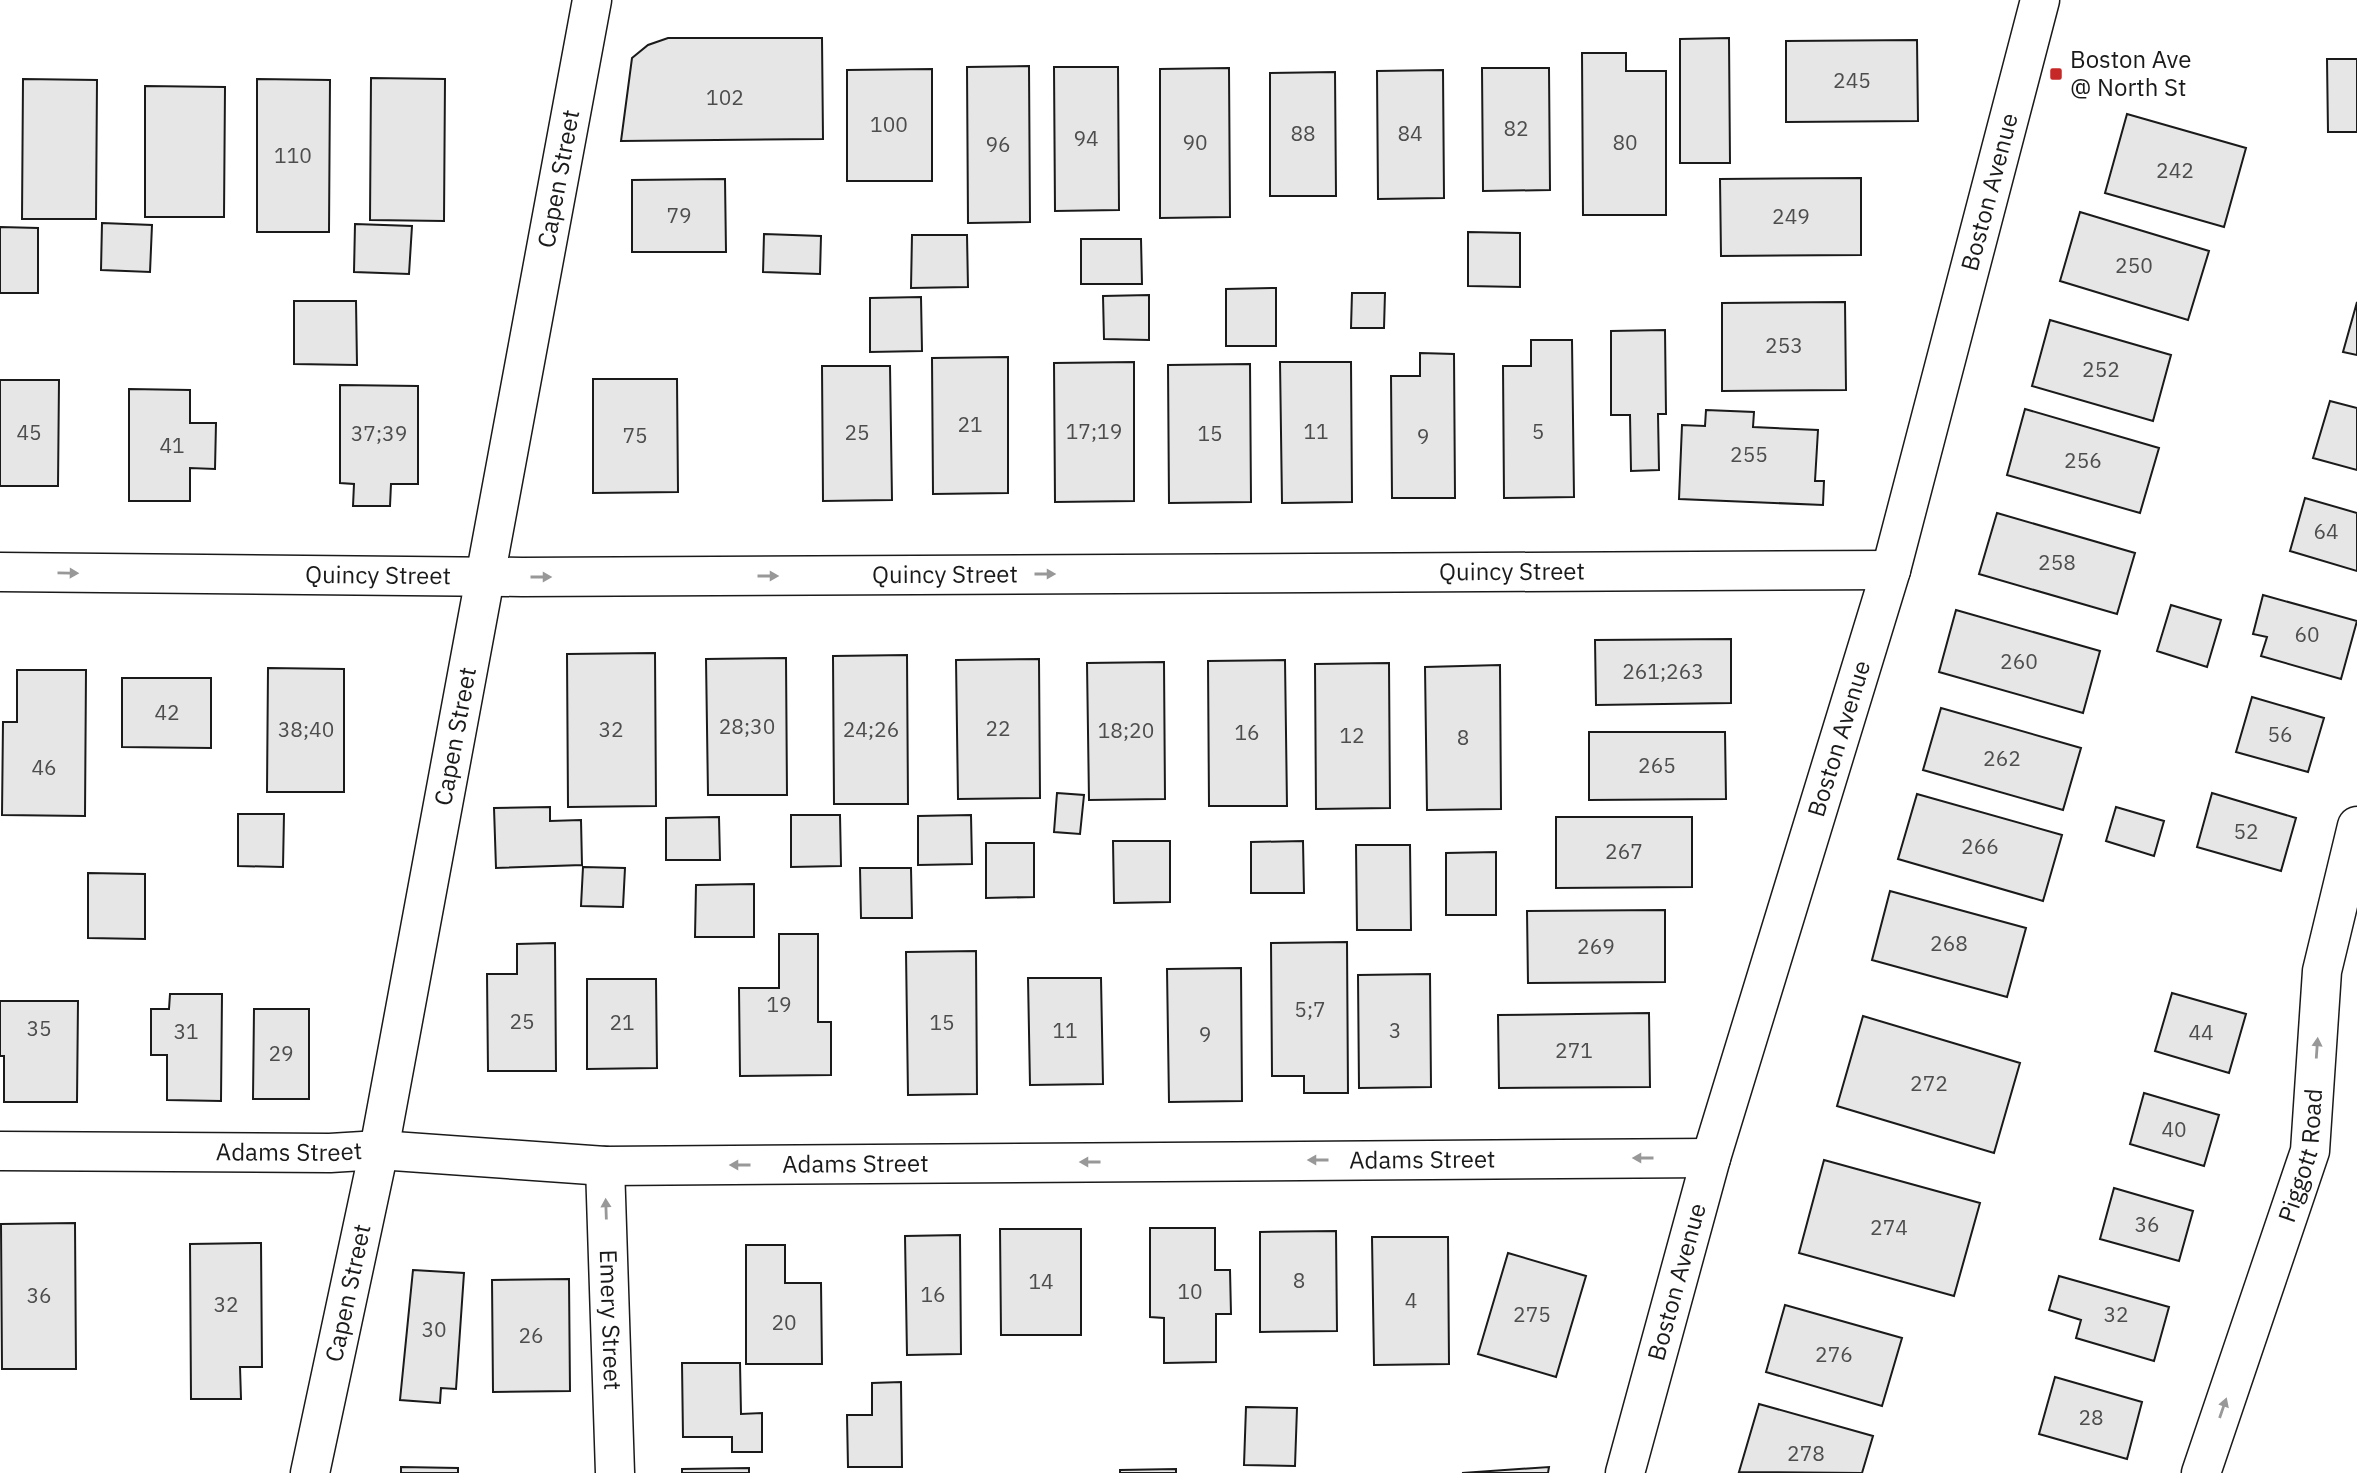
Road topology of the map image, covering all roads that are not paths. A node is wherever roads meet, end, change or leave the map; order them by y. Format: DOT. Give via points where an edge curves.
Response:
graph roads {
  1 [pos="592,0"];
  2 [pos="2040,0"];
  3 [pos="1891,570"];
  4 [pos="0,572"];
  5 [pos="485,576"];
  6 [pos="2357,826"];
  7 [pos="379,1150"];
  8 [pos="0,1151"];
  9 [pos="1711,1158"];
  10 [pos="605,1166"];
  11 [pos="310,1473"];
  12 [pos="615,1473"];
  13 [pos="1625,1473"];
  14 [pos="2201,1473"];
  1 -- 5 [label="street, Capen Street"];
  2 -- 3 [label="street, Boston Avenue"];
  5 -- 3 [label="street, Quincy Street, one-way"];
  3 -- 9 [label="street, Boston Avenue"];
  4 -- 5 [label="street, Quincy Street, one-way"];
  5 -- 7 [label="street, Capen Street"];
  14 -- 6 [label="street, Piggott Road, one-way" via="2310,1151 2322,971"];
  7 -- 8 [label="street, Adams Street"];
  7 -- 10 [label="street, Adams Street"];
  7 -- 11 [label="street, Capen Street"];
  9 -- 10 [label="street, Adams Street, one-way"];
  9 -- 13 [label="street, Boston Avenue"];
  12 -- 10 [label="street, Emery Street, one-way"];
}
